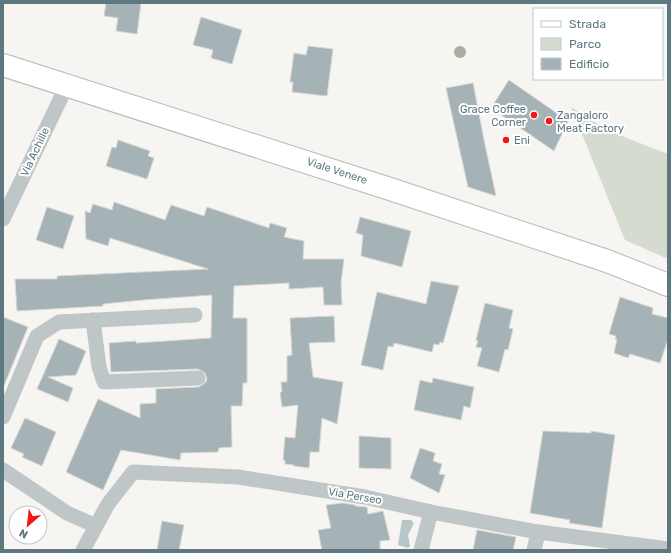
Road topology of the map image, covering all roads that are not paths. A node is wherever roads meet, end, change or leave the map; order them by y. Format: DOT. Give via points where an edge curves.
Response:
graph roads {
  1 [pos="3,65"];
  2 [pos="67,85"];
  3 [pos="5,211"];
  4 [pos="668,285"];
  5 [pos="194,315"];
  6 [pos="93,320"];
  7 [pos="198,378"];
  8 [pos="3,417"];
  9 [pos="3,470"];
  10 [pos="431,512"];
  11 [pos="96,526"];
  12 [pos="538,532"];
  13 [pos="668,549"];
  14 [pos="83,550"];
  15 [pos="421,550"];
  16 [pos="534,550"];
  1 -- 2 [label="street, Viale Venere"];
  2 -- 3 [label="street, Via Achille"];
  2 -- 4 [label="street, Viale Venere" via="607,261"];
  5 -- 6 [label="street"];
  6 -- 7 [label="street" via="99,367 104,382"];
  6 -- 8 [label="street" via="59,322 37,336"];
  9 -- 11 [label="street" via="67,513"];
  10 -- 11 [label="street, Via Perseo" via="366,497 238,477 133,472 108,504"];
  10 -- 12 [label="street, Via Perseo"];
  10 -- 15 [label="street"];
  11 -- 14 [label="street, Via Perseo"];
  12 -- 13 [label="street, Via Perseo"];
  12 -- 16 [label="street"];
}
